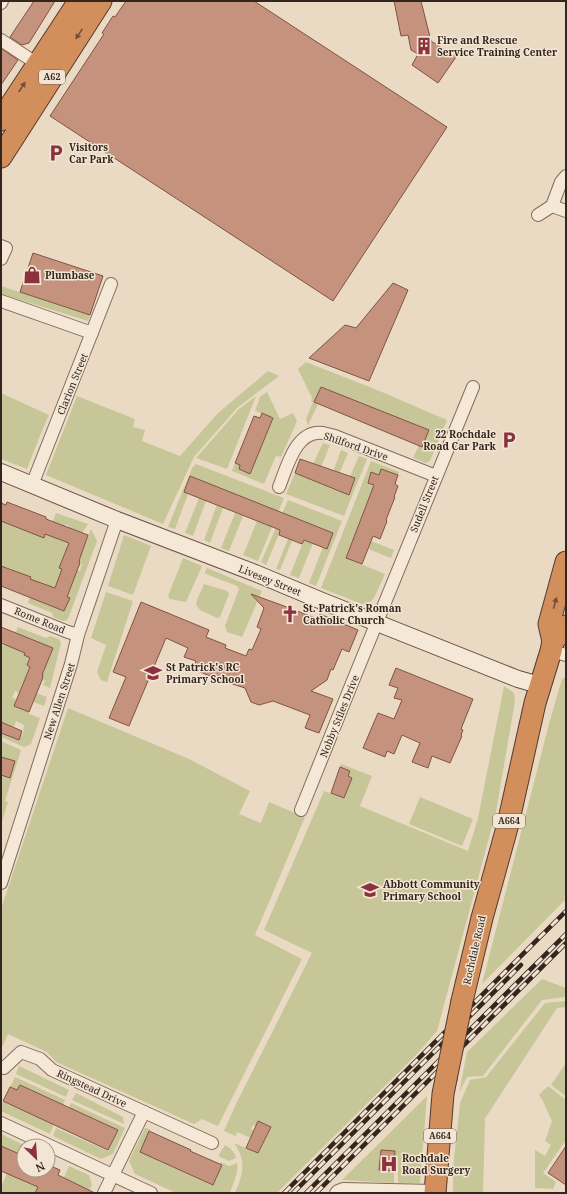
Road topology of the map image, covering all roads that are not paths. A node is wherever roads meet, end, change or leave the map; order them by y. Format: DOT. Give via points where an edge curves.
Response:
graph roads {
  1 [pos="80,1"];
  2 [pos="101,1"];
  3 [pos="1,40"];
  4 [pos="46,69"];
  5 [pos="1,120"];
  6 [pos="1,157"];
  7 [pos="566,176"];
  8 [pos="552,206"];
  9 [pos="566,211"];
  10 [pos="538,215"];
  11 [pos="1,246"];
  12 [pos="1,259"];
  13 [pos="111,284"];
  14 [pos="1,302"];
  15 [pos="92,333"];
  16 [pos="473,387"];
  17 [pos="1,472"];
  18 [pos="436,476"];
  19 [pos="32,485"];
  20 [pos="280,487"];
  21 [pos="117,520"];
  22 [pos="566,562"];
  23 [pos="1,605"];
  24 [pos="376,622"];
  25 [pos="78,635"];
  26 [pos="559,643"];
  27 [pos="539,686"];
  28 [pos="301,810"];
  29 [pos="1,883"];
  30 [pos="4,1068"];
  31 [pos="144,1112"];
  32 [pos="1,1123"];
  33 [pos="212,1143"];
  34 [pos="112,1176"];
  35 [pos="436,1192"];
  36 [pos="104,1193"];
  37 [pos="151,1193"];
  38 [pos="336,1193"];
  1 -- 4 [label="highway, A62"];
  2 -- 4 [label="highway, A62, one-way"];
  3 -- 4 [label="street"];
  5 -- 4 [label="highway, A62, one-way"];
  4 -- 6 [label="highway, A62"];
  7 -- 8 [label="street"];
  8 -- 9 [label="street"];
  8 -- 10 [label="street"];
  11 -- 12 [label="street" via="6,248"];
  13 -- 15 [label="street, Clarion Street"];
  14 -- 15 [label="street"];
  15 -- 19 [label="street, Clarion Street"];
  16 -- 18 [label="street, Sudell Street"];
  17 -- 19 [label="street, Livesey Street"];
  18 -- 20 [label="street, Shilford Drive" via="335,436 315,433 298,444"];
  18 -- 24 [label="street, Sudell Street"];
  19 -- 21 [label="street, Livesey Street"];
  21 -- 24 [label="street, Livesey Street"];
  21 -- 25 [label="street, New Allen Street"];
  26 -- 22 [label="highway, Rochdale Road / A664, one-way" via="549,624"];
  23 -- 25 [label="street, Rome Road"];
  24 -- 27 [label="street, Livesey Street"];
  24 -- 28 [label="street, Nobby Stiles Drive"];
  25 -- 29 [label="street, New Allen Street"];
  26 -- 27 [label="highway, Rochdale Road / A664"];
  27 -- 35 [label="highway, Rochdale Road / A664, bridge" via="508,824 462,1002 446,1079"];
  30 -- 31 [label="street, Ringstead Drive" via="21,1052 40,1059 52,1070"];
  31 -- 33 [label="street, Ringstead Drive"];
  31 -- 34 [label="street"];
  32 -- 34 [label="street"];
  34 -- 36 [label="street"];
  34 -- 37 [label="street"];
  35 -- 38 [label="street" via="343,1189"];
}
